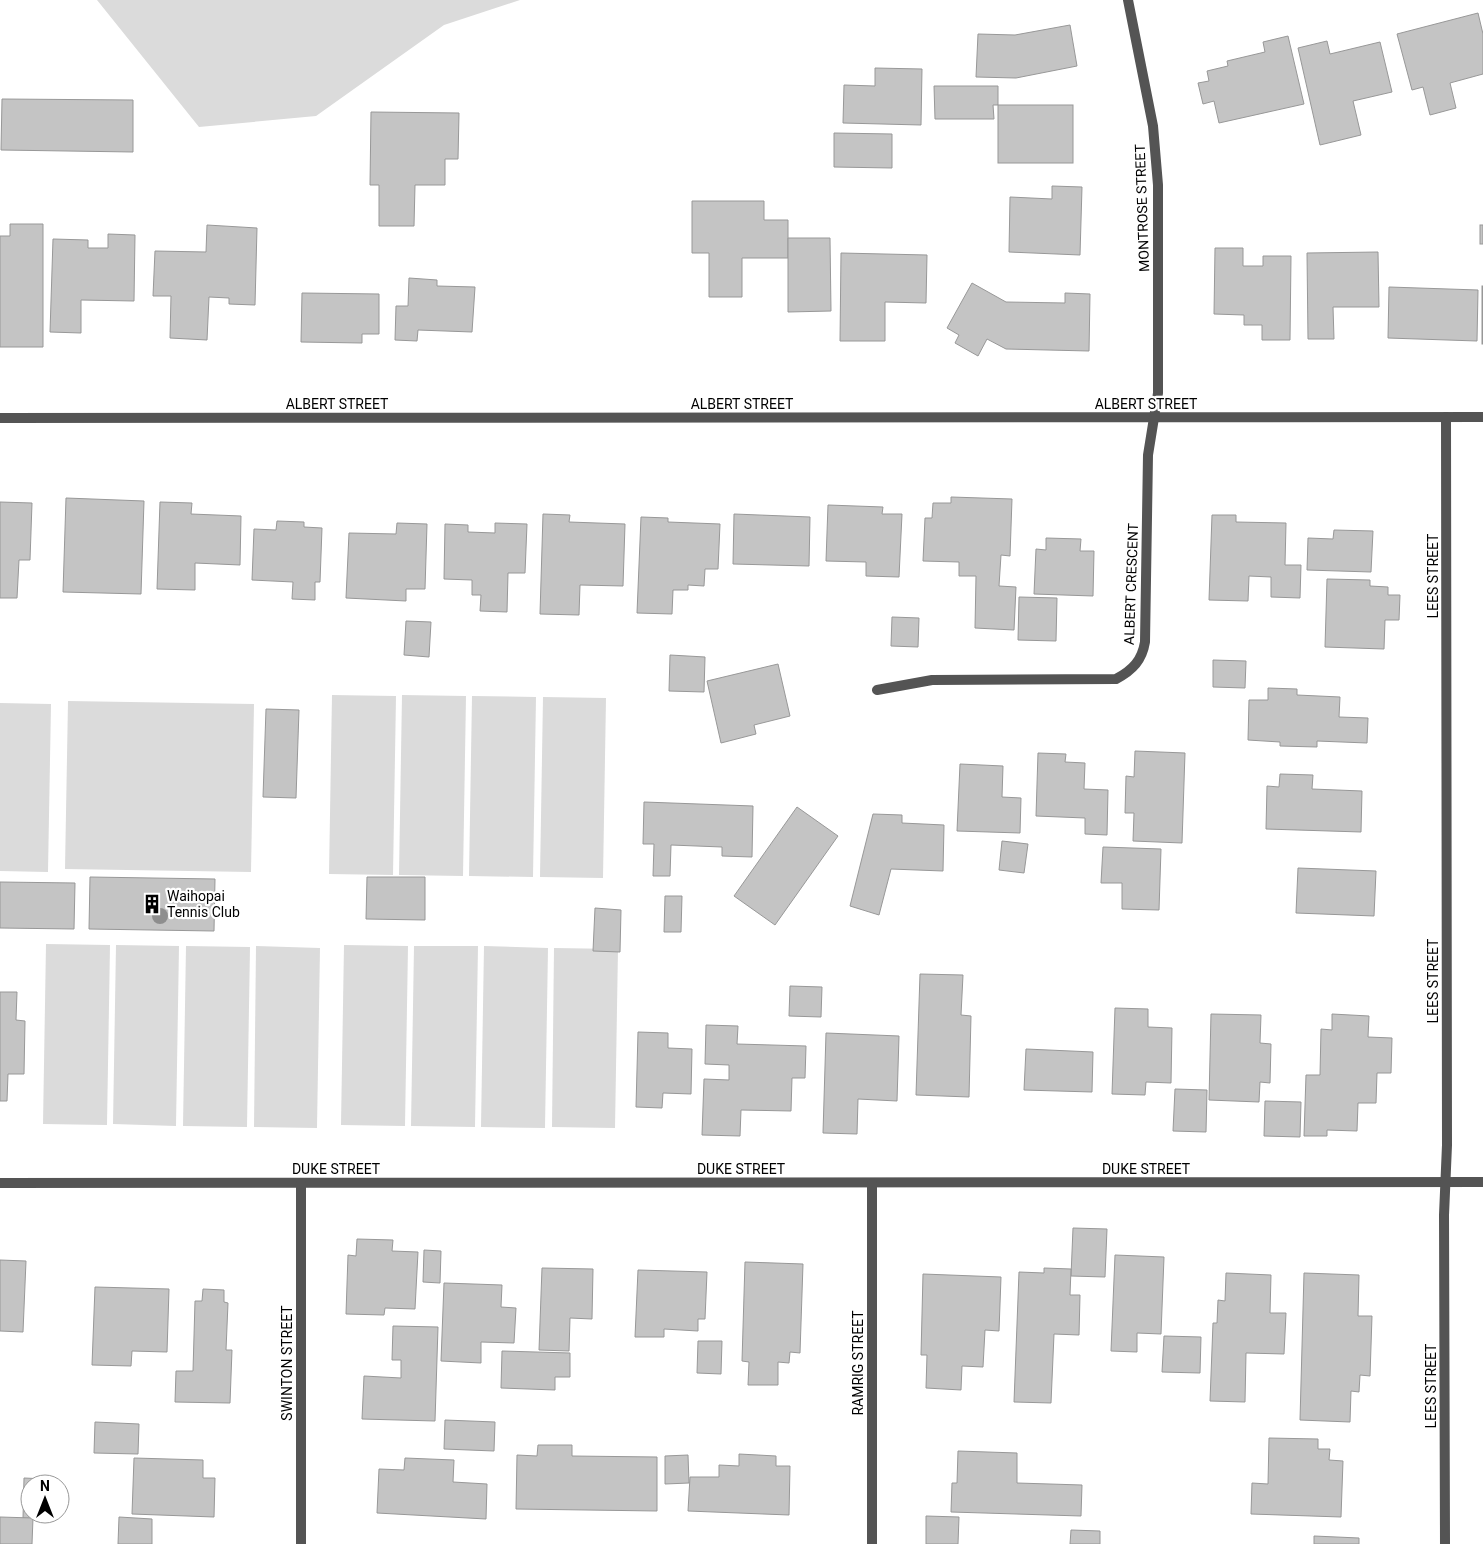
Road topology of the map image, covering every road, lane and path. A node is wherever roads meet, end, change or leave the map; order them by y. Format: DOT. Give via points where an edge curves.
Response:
graph roads {
  1 [pos="1128,0"];
  2 [pos="1446,417"];
  3 [pos="1483,417"];
  4 [pos="0,418"];
  5 [pos="1153,418"];
  6 [pos="877,690"];
  7 [pos="1445,1182"];
  8 [pos="1483,1182"];
  9 [pos="0,1183"];
  10 [pos="301,1183"];
  11 [pos="872,1183"];
  12 [pos="301,1544"];
  13 [pos="872,1544"];
  14 [pos="1445,1544"];
  1 -- 5 [label="street, MONTROSE STREET" via="1153,126 1157,163 1158,394"];
  2 -- 3 [label="street, ALBERT STREET"];
  2 -- 5 [label="street, ALBERT STREET"];
  2 -- 7 [label="street, LEES STREET"];
  4 -- 5 [label="street, ALBERT STREET"];
  5 -- 6 [label="street, ALBERT CRESCENT" via="1148,455 1145,642 1138,663 1116,679 932,680"];
  7 -- 8 [label="street, DUKE STREET"];
  7 -- 11 [label="street, DUKE STREET"];
  7 -- 14 [label="street, LEES STREET"];
  9 -- 10 [label="street, DUKE STREET"];
  10 -- 11 [label="street, DUKE STREET"];
  10 -- 12 [label="street, SWINTON STREET"];
  11 -- 13 [label="street, RAMRIG STREET"];
}
